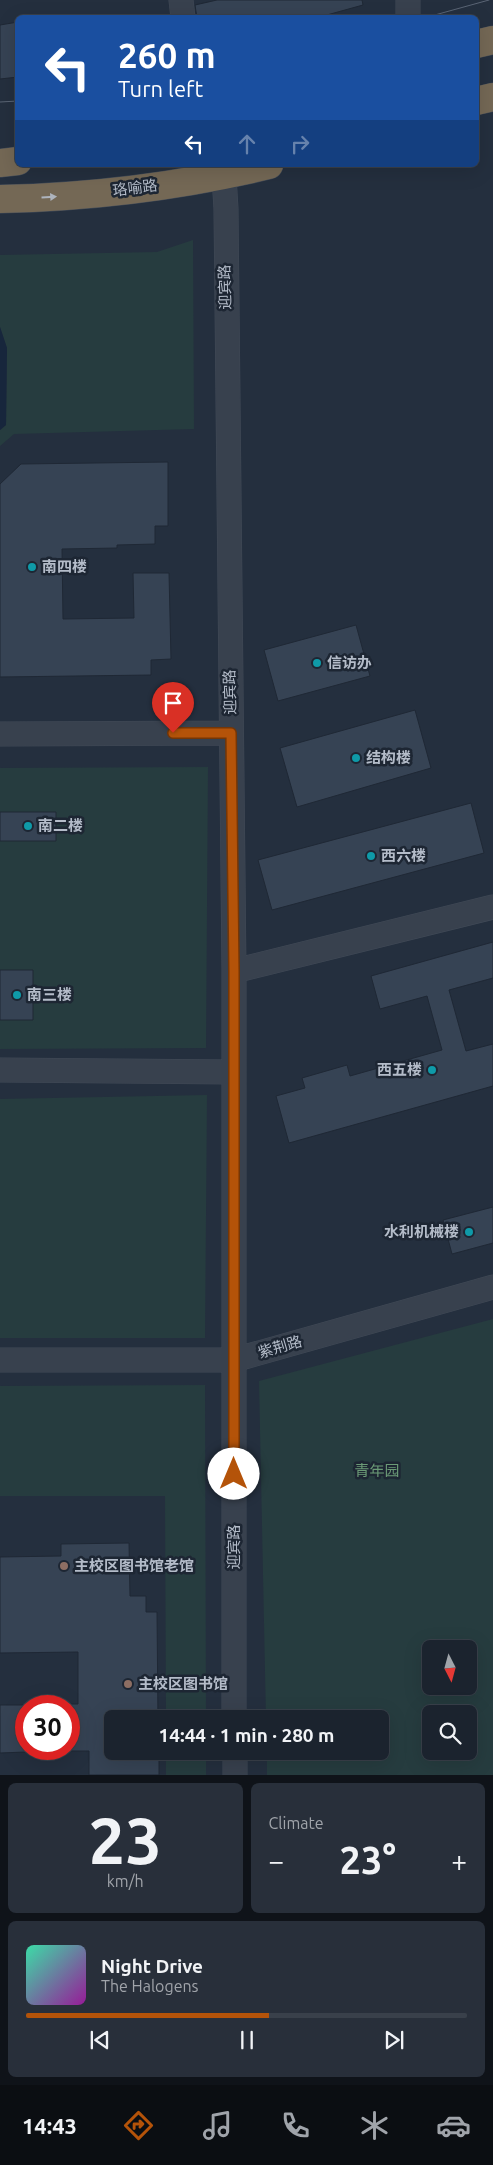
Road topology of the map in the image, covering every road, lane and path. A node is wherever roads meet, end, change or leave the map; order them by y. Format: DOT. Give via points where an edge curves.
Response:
graph roads {
  1 [pos="181,0"];
  2 [pos="408,0"];
  3 [pos="183,15"];
  4 [pos="408,15"];
  5 [pos="493,40"];
  6 [pos="479,43"];
  7 [pos="493,97"];
  8 [pos="479,100"];
  9 [pos="15,161"];
  10 [pos="0,163"];
  11 [pos="261,167"];
  12 [pos="224,176"];
  13 [pos="0,199"];
  14 [pos="231,733"];
  15 [pos="0,734"];
  16 [pos="493,906"];
  17 [pos="234,971"];
  18 [pos="0,1070"];
  19 [pos="234,1072"];
  20 [pos="493,1287"];
  21 [pos="0,1360"];
  22 [pos="234,1360"];
  23 [pos="234,1710"];
  24 [pos="234,1760"];
  25 [pos="234,1775"];
  1 -- 3 [label="street"];
  2 -- 4 [label="street"];
  5 -- 6 [label="highway"];
  7 -- 8 [label="highway"];
  9 -- 10 [label="highway"];
  11 -- 12 [label="highway, 珞喻路"];
  13 -- 12 [label="highway, 珞喻路, one-way" via="49,198"];
  12 -- 14 [label="street, 迎宾路"];
  14 -- 15 [label="street"];
  14 -- 17 [label="street, 迎宾路"];
  16 -- 17 [label="street"];
  17 -- 19 [label="street, 迎宾路"];
  18 -- 19 [label="street"];
  19 -- 22 [label="street, 迎宾路"];
  20 -- 22 [label="street, 紫荆路"];
  21 -- 22 [label="street, 紫荆路"];
  22 -- 23 [label="street, 迎宾路"];
  24 -- 25 [label="street"];
}
